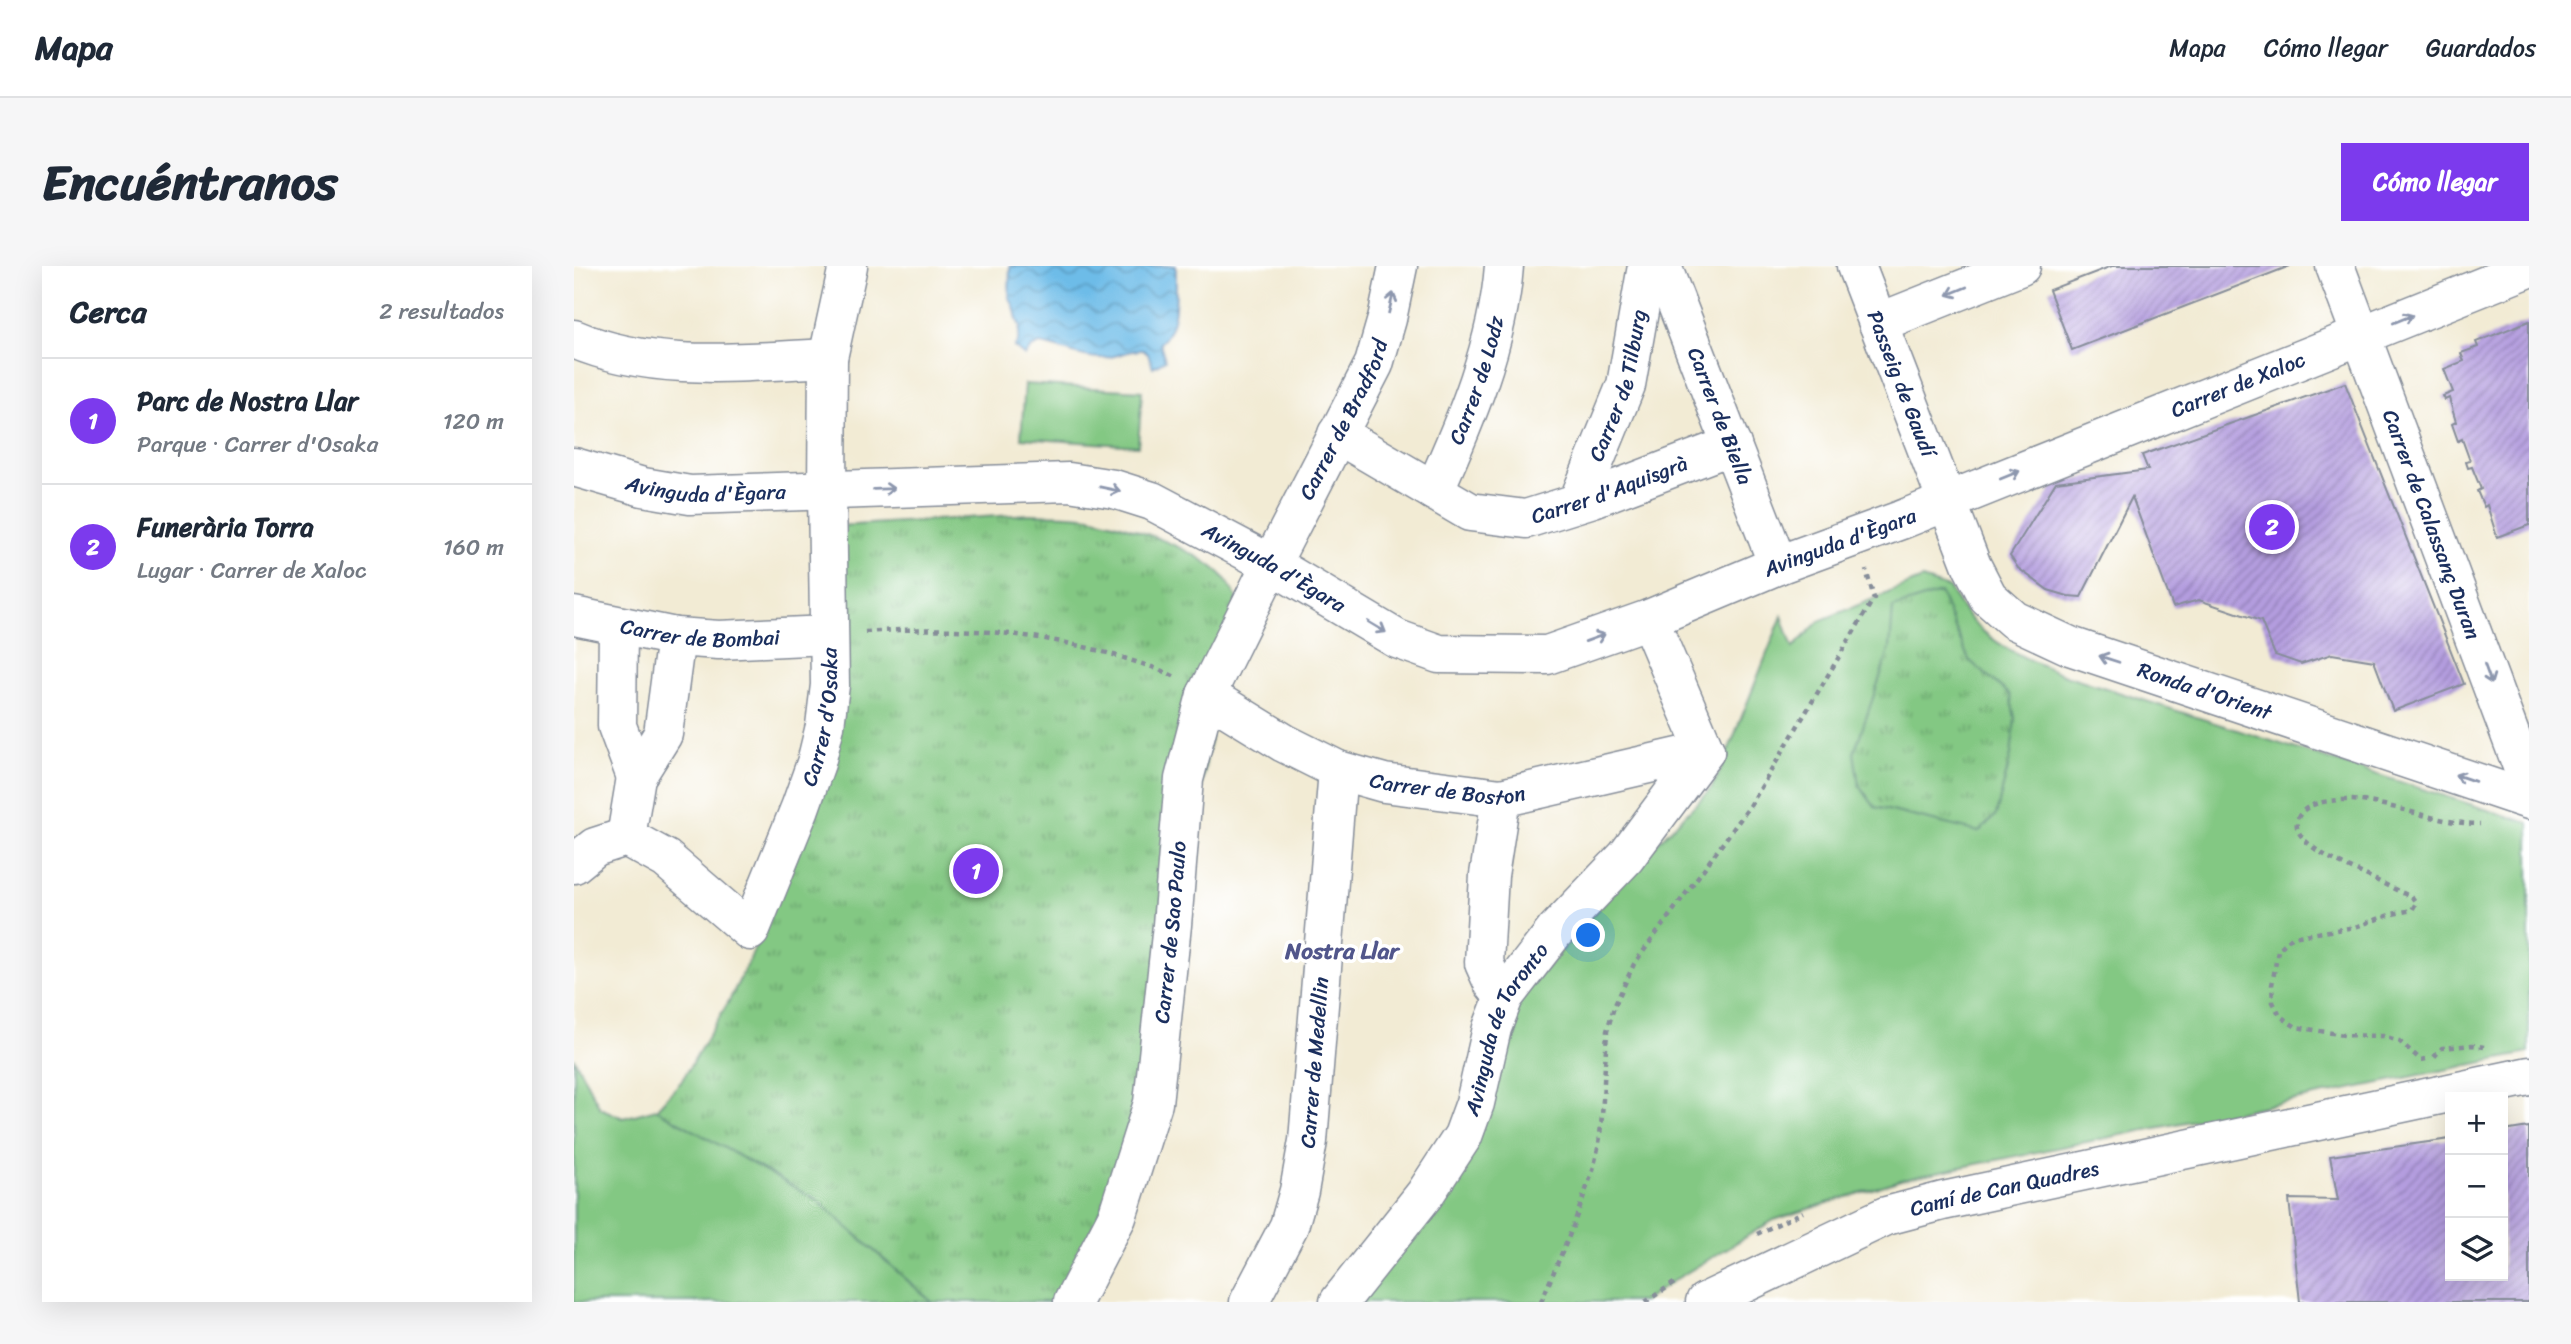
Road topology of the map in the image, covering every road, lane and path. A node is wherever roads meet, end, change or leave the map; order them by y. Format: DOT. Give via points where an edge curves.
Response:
graph roads {
  1 [pos="848,266"];
  2 [pos="1398,266"];
  3 [pos="1504,266"];
  4 [pos="1647,266"];
  5 [pos="1662,266"];
  6 [pos="1856,266"];
  7 [pos="2021,266"];
  8 [pos="2335,266"];
  9 [pos="2529,268"];
  10 [pos="1878,323"];
  11 [pos="2362,336"];
  12 [pos="574,339"];
  13 [pos="828,358"];
  14 [pos="1338,434"];
  15 [pos="1732,445"];
  16 [pos="574,467"];
  17 [pos="827,491"];
  18 [pos="1434,491"];
  19 [pos="1578,502"];
  20 [pos="1947,502"];
  21 [pos="1857,536"];
  22 [pos="1270,564"];
  23 [pos="1778,565"];
  24 [pos="574,617"];
  25 [pos="1649,619"];
  26 [pos="618,627"];
  27 [pos="828,635"];
  28 [pos="676,637"];
  29 [pos="1206,695"];
  30 [pos="1705,751"];
  31 [pos="1338,770"];
  32 [pos="636,777"];
  33 [pos="2529,785"];
  34 [pos="1501,798"];
  35 [pos="2529,800"];
  36 [pos="2483,824"];
  37 [pos="626,837"];
  38 [pos="574,863"];
  39 [pos="1503,997"];
  40 [pos="2494,1048"];
  41 [pos="2529,1076"];
  42 [pos="2529,1103"];
  43 [pos="2508,1107"];
  44 [pos="2445,1119"];
  45 [pos="2319,1122"];
  46 [pos="1073,1302"];
  47 [pos="1249,1302"];
  48 [pos="1339,1302"];
  49 [pos="1541,1302"];
  50 [pos="1705,1302"];
  1 -- 13 [label="street, Carrer d'Osaka"];
  14 -- 2 [label="street, Carrer de Bradford, one-way" via="1374,364"];
  3 -- 18 [label="street, Carrer de Lodz" via="1486,359"];
  4 -- 19 [label="street, Carrer de Tilburg" via="1626,385"];
  5 -- 15 [label="street, Carrer de Biella"];
  6 -- 10 [label="street, Passeig de Gaudí"];
  7 -- 10 [label="street, one-way"];
  8 -- 11 [label="street, Carrer de Calassanç Duran"];
  11 -- 9 [label="street, Carrer de Xaloc, one-way"];
  10 -- 20 [label="street, Passeig de Gaudí"];
  20 -- 11 [label="street, Carrer de Xaloc, one-way"];
  11 -- 33 [label="street, Carrer de Calassanç Duran, one-way"];
  12 -- 13 [label="street" via="621,354 678,361"];
  13 -- 17 [label="street, Carrer d'Osaka"];
  14 -- 18 [label="street, Carrer d'Aquisgrà"];
  14 -- 22 [label="street, Carrer de Bradford"];
  15 -- 19 [label="street, Carrer d'Aquisgrà"];
  15 -- 23 [label="street, Carrer de Biella"];
  16 -- 17 [label="street, Avinguda d'Ègara" via="690,495"];
  17 -- 22 [label="street, Avinguda d'Ègara, one-way" via="1069,482 1114,489 1152,501"];
  17 -- 27 [label="street, Carrer d'Osaka"];
  18 -- 19 [label="street, Carrer d'Aquisgrà" via="1470,512 1526,519"];
  20 -- 21 [label="street, Avinguda d'Ègara"];
  35 -- 20 [label="street, Ronda d'Orient, one-way" via="2070,646 2014,620 1988,597"];
  21 -- 23 [label="street, Avinguda d'Ègara"];
  21 -- 49 [label="path" via="1874,597 1750,806 1634,964 1614,1007 1607,1031 1602,1116 1593,1170"];
  22 -- 25 [label="street, Avinguda d'Ègara, one-way" via="1397,639 1439,654 1547,655"];
  22 -- 29 [label="street, Carrer de Sao Paulo"];
  23 -- 25 [label="street, Avinguda d'Ègara"];
  24 -- 26 [label="street, Carrer de Bombai"];
  25 -- 30 [label="street"];
  26 -- 28 [label="street, Carrer de Bombai"];
  26 -- 32 [label="street" via="617,726"];
  27 -- 28 [label="street, Carrer de Bombai" via="719,640"];
  27 -- 29 [label="path" via="975,631 1044,638 1102,650 1165,671"];
  27 -- 37 [label="street, Carrer d'Osaka" via="830,685 816,763 750,931 666,859"];
  28 -- 32 [label="street" via="663,734"];
  29 -- 31 [label="street, Carrer de Boston"];
  29 -- 46 [label="street, Carrer de Sao Paulo" via="1184,779 1153,1103 1117,1217"];
  30 -- 34 [label="street, Carrer de Boston"];
  30 -- 39 [label="street, Avinguda de Toronto" via="1626,857 1555,931"];
  31 -- 34 [label="street, Carrer de Boston" via="1384,783"];
  31 -- 47 [label="street, Carrer de Medellin" via="1308,1141 1289,1226"];
  32 -- 37 [label="street"];
  34 -- 39 [label="street" via="1489,875 1485,963"];
  36 -- 40 [label="path" via="2353,800 2309,806 2299,815 2298,824 2317,852 2412,897 2416,903 2412,910 2355,927 2292,937 2278,950 2272,985 2280,1016 2296,1027 2383,1036 2399,1041 2421,1059 2435,1057 2442,1048"];
  37 -- 38 [label="street" via="595,848"];
  39 -- 48 [label="street, Avinguda de Toronto" via="1463,1136 1425,1194"];
  41 -- 45 [label="street, Camí de Can Quadres"];
  42 -- 43 [label="street"];
  44 -- 45 [label="street" via="2338,1134"];
  45 -- 50 [label="street, Camí de Can Quadres" via="1886,1216"];
}
